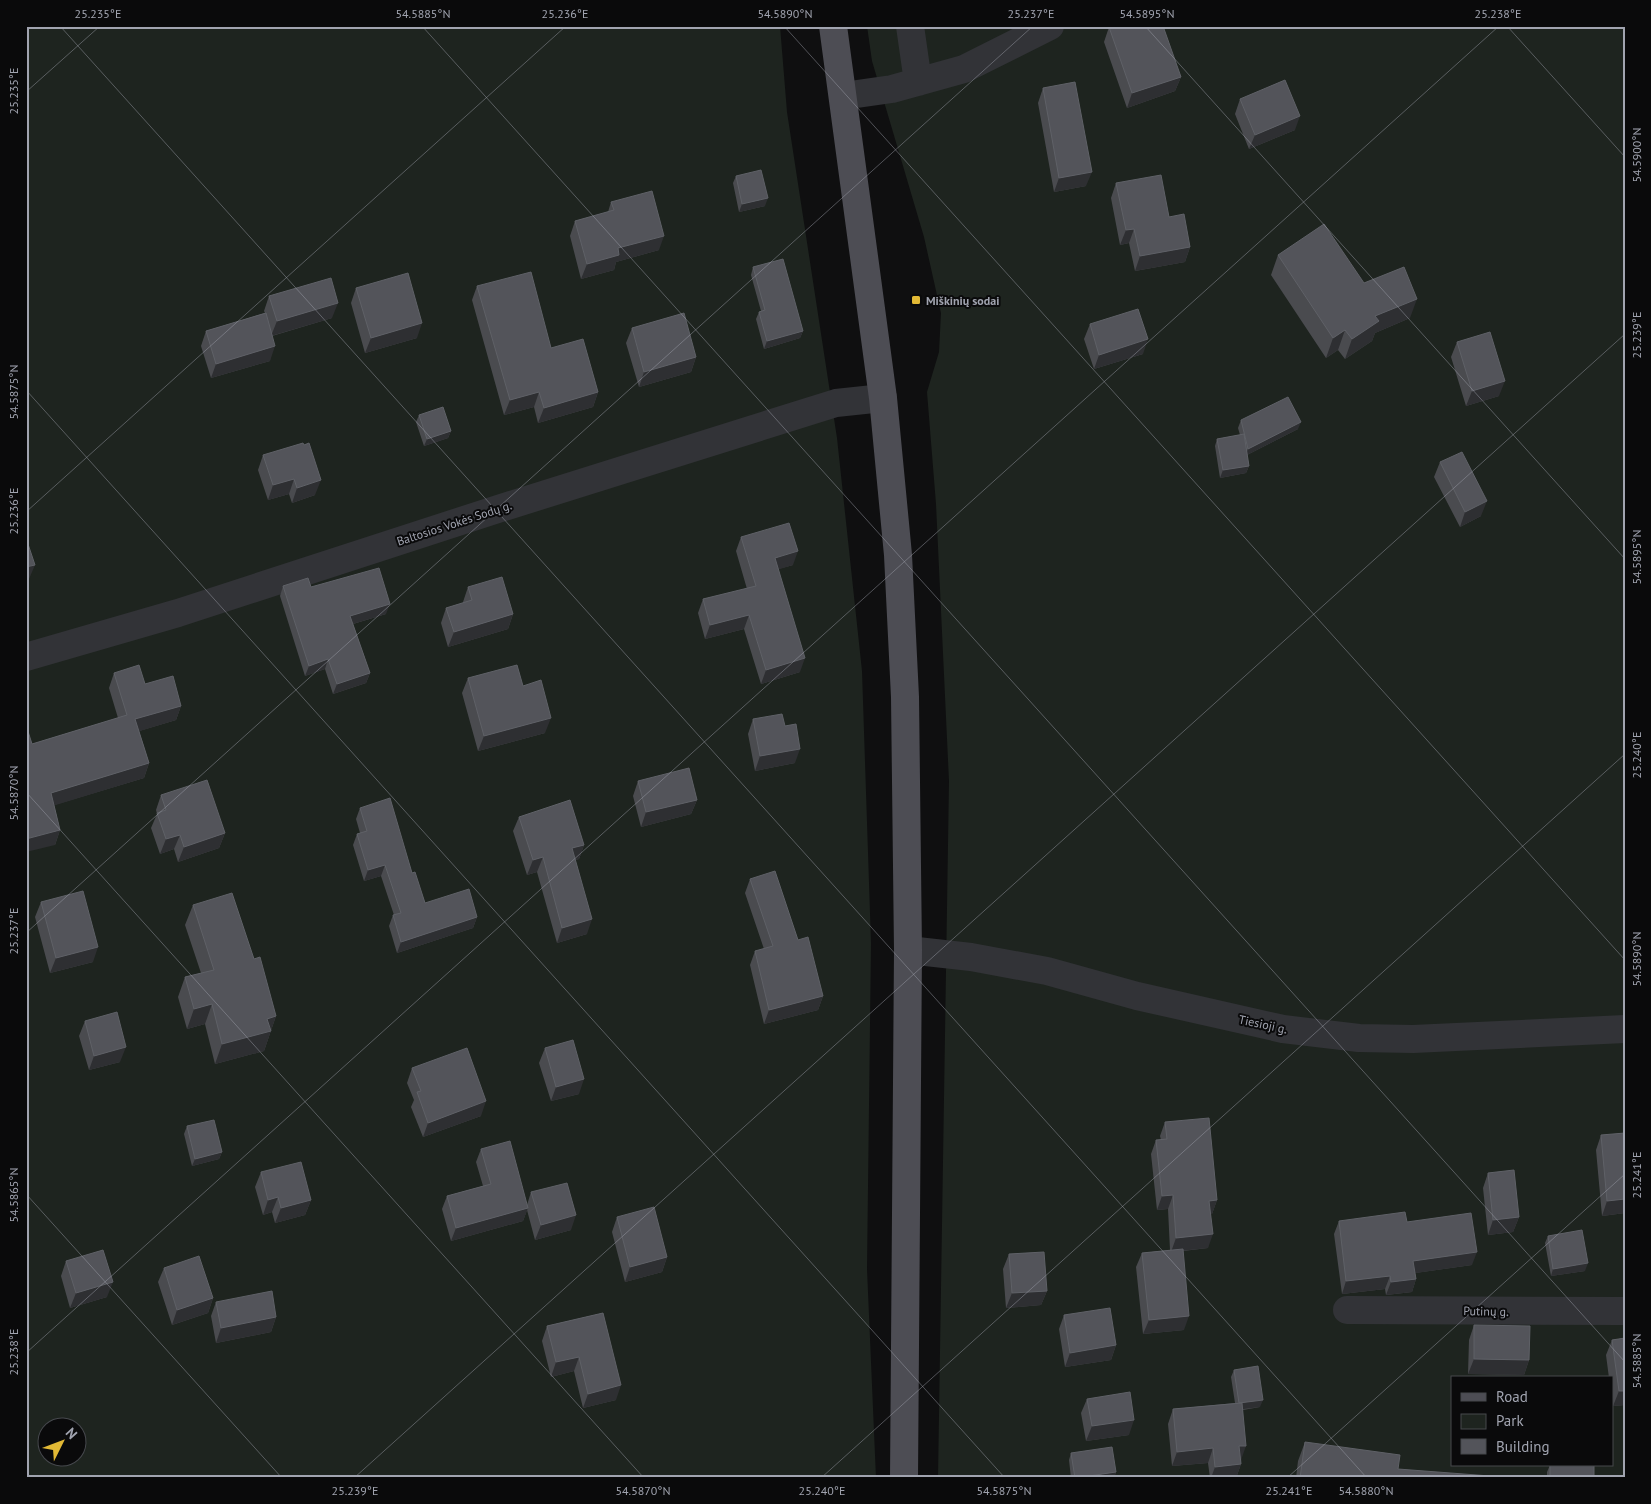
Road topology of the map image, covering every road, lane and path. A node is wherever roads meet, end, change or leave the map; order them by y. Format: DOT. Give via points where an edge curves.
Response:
graph roads {
  1 [pos="833,26"];
  2 [pos="910,26"];
  3 [pos="1050,26"];
  4 [pos="918,82"];
  5 [pos="843,96"];
  6 [pos="883,398"];
  7 [pos="26,657"];
  8 [pos="908,950"];
  9 [pos="1625,1029"];
  10 [pos="1347,1310"];
  11 [pos="1625,1311"];
  12 [pos="904,1478"];
  1 -- 5 [label="main road"];
  2 -- 4 [label="street"];
  3 -- 4 [label="street" via="964,69"];
  4 -- 5 [label="street"];
  5 -- 6 [label="main road"];
  6 -- 7 [label="street, Baltosios Vokės Sodų g." via="836,403 178,613"];
  6 -- 8 [label="main road" via="898,555 905,696"];
  8 -- 9 [label="street, Tiesioji g." via="972,957 1047,971 1137,996 1283,1029 1359,1038 1413,1039"];
  8 -- 12 [label="main road"];
  10 -- 11 [label="street, Putinų g."];
}
